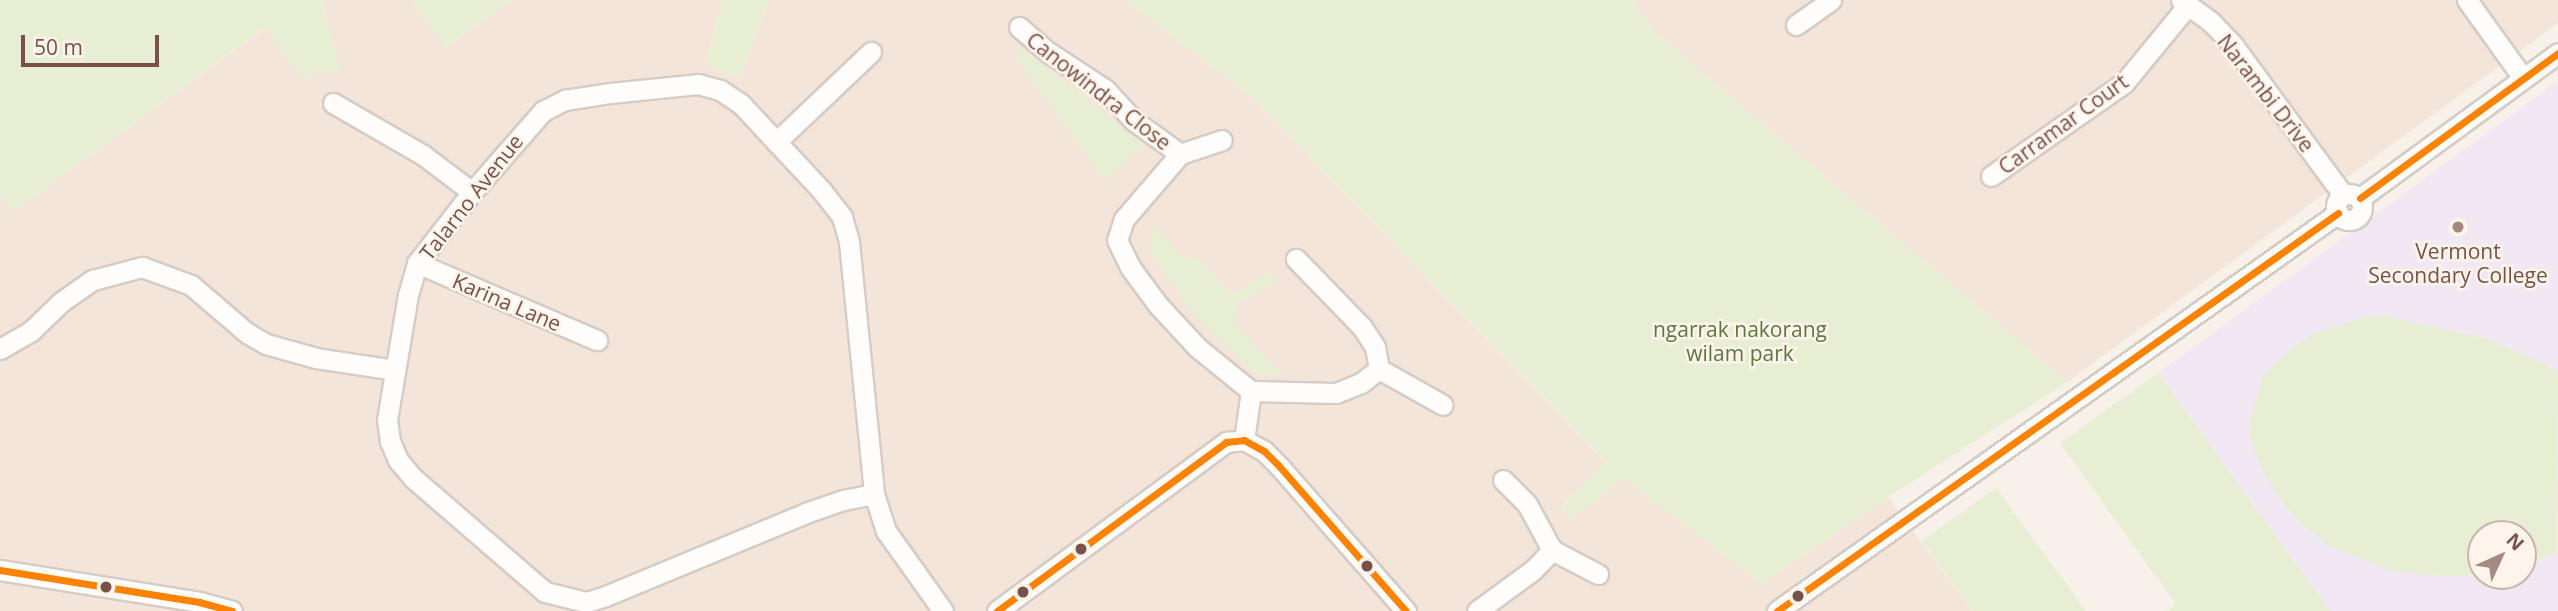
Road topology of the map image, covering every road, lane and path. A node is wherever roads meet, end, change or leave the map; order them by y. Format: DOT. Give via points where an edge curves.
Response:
graph roads {
  1 [pos="1831,0"];
  2 [pos="2468,0"];
  3 [pos="2185,2"];
  4 [pos="1796,25"];
  5 [pos="1019,27"];
  6 [pos="871,52"];
  7 [pos="2558,53"];
  8 [pos="2524,78"];
  9 [pos="333,103"];
  10 [pos="1222,140"];
  11 [pos="776,142"];
  12 [pos="1180,154"];
  13 [pos="1991,176"];
  14 [pos="472,192"];
  15 [pos="2347,202"];
  16 [pos="1296,259"];
  17 [pos="417,263"];
  18 [pos="597,340"];
  19 [pos="0,349"];
  20 [pos="1379,369"];
  21 [pos="395,370"];
  22 [pos="1251,391"];
  23 [pos="1443,405"];
  24 [pos="1244,440"];
  25 [pos="1503,481"];
  26 [pos="874,494"];
  27 [pos="1552,550"];
  28 [pos="0,570"];
  29 [pos="1598,574"];
  30 [pos="1781,610"];
  31 [pos="232,611"];
  32 [pos="943,611"];
  33 [pos="997,611"];
  34 [pos="1406,611"];
  35 [pos="1477,611"];
  1 -- 4 [label="street"];
  2 -- 8 [label="street"];
  3 -- 13 [label="street, Carramar Court" via="2124,83"];
  3 -- 15 [label="street, Narambi Drive" via="2233,45"];
  5 -- 12 [label="street, Canowindra Close" via="1106,90 1133,120"];
  6 -- 11 [label="street"];
  7 -- 8 [label="street"];
  8 -- 15 [label="street"];
  9 -- 14 [label="street" via="423,155"];
  10 -- 12 [label="street, Canowindra Close"];
  11 -- 14 [label="street, Talarno Avenue" via="741,104 720,90 698,84 565,100 543,111"];
  11 -- 26 [label="street, Talarno Avenue" via="842,217 849,242"];
  12 -- 22 [label="street, Canowindra Close" via="1124,219 1117,240 1158,305 1198,348"];
  14 -- 17 [label="street, Talarno Avenue"];
  15 -- 30 [label="street"];
  16 -- 20 [label="street" via="1362,327 1376,347"];
  17 -- 18 [label="street, Karina Lane"];
  17 -- 21 [label="street, Talarno Avenue"];
  19 -- 21 [label="street" via="31,331 93,280 142,267 191,285 266,344 316,358"];
  20 -- 22 [label="street" via="1336,393"];
  20 -- 23 [label="street"];
  21 -- 26 [label="street, Talarno Avenue" via="387,420 398,460 545,592 568,599 586,602 606,596 806,513"];
  22 -- 24 [label="street"];
  24 -- 33 [label="street" via="1226,442"];
  24 -- 34 [label="street" via="1279,466"];
  25 -- 27 [label="street" via="1527,505"];
  26 -- 32 [label="street, Talarno Avenue" via="886,531"];
  27 -- 29 [label="street"];
  27 -- 35 [label="street"];
  28 -- 31 [label="street"];
}
